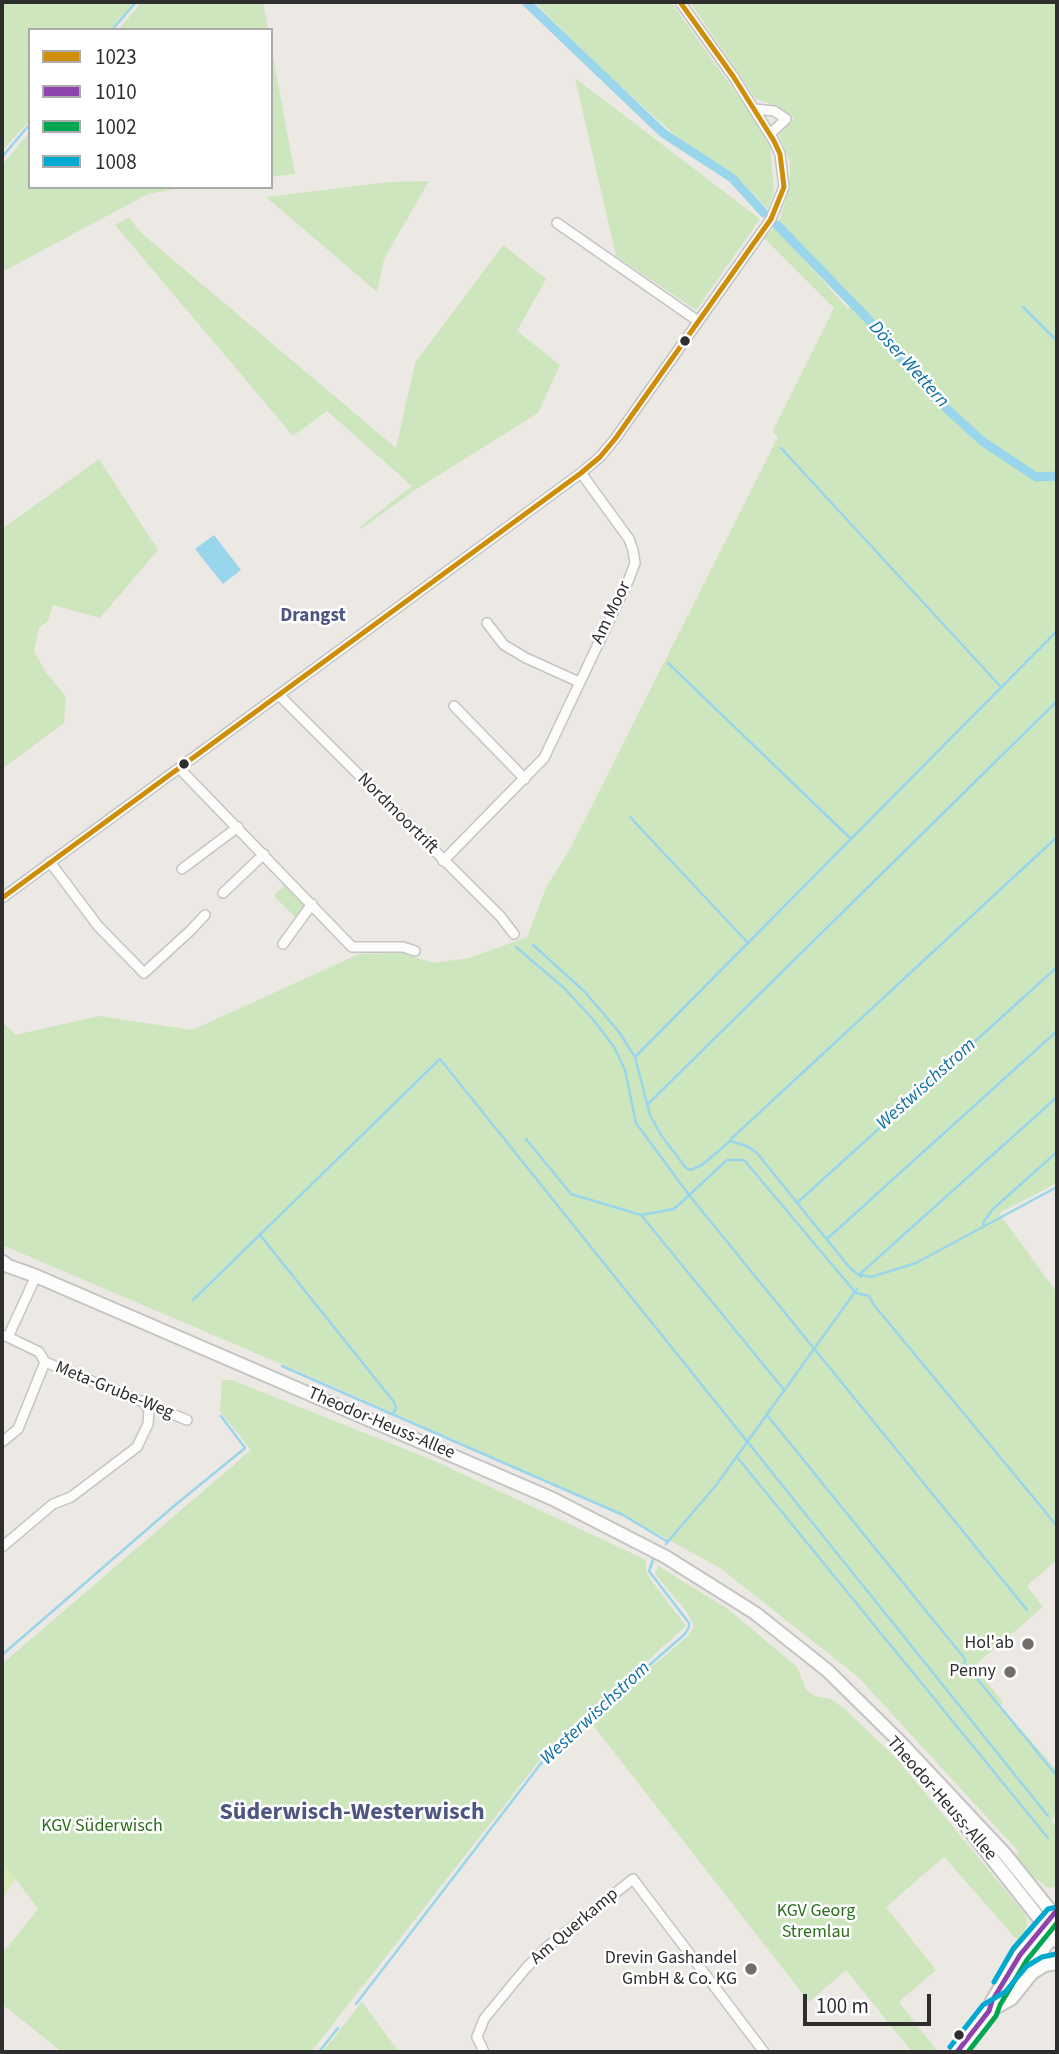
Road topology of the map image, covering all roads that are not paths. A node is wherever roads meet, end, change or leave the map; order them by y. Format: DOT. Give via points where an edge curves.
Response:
graph roads {
  1 [pos="680,2"];
  2 [pos="755,109"];
  3 [pos="770,134"];
  4 [pos="557,223"];
  5 [pos="698,321"];
  6 [pos="581,473"];
  7 [pos="487,623"];
  8 [pos="579,682"];
  9 [pos="279,695"];
  10 [pos="453,706"];
  11 [pos="179,768"];
  12 [pos="524,779"];
  13 [pos="238,827"];
  14 [pos="264,854"];
  15 [pos="443,861"];
  16 [pos="50,862"];
  17 [pos="183,869"];
  18 [pos="223,893"];
  19 [pos="2,898"];
  20 [pos="312,904"];
  21 [pos="205,915"];
  22 [pos="514,934"];
  23 [pos="283,944"];
  24 [pos="415,951"];
  25 [pos="3,1261"];
  26 [pos="35,1275"];
  27 [pos="5,1336"];
  28 [pos="45,1362"];
  29 [pos="144,1404"];
  30 [pos="187,1420"];
  31 [pos="2,1442"];
  32 [pos="2,1547"];
  33 [pos="825,1675"];
  34 [pos="1057,1898"];
  35 [pos="1044,1902"];
  36 [pos="1054,1926"];
  37 [pos="1057,1963"];
  38 [pos="1001,2004"];
  39 [pos="989,2011"];
  40 [pos="484,2052"];
  41 [pos="764,2052"];
  42 [pos="957,2052"];
  1 -- 2 [label="street"];
  2 -- 3 [label="street"];
  2 -- 3 [label="street" via="774,111 786,119"];
  3 -- 5 [label="street" via="780,154 784,187 771,219"];
  4 -- 5 [label="street"];
  5 -- 6 [label="street" via="615,439"];
  6 -- 8 [label="street, Am Moor" via="629,539 635,563"];
  6 -- 9 [label="street"];
  7 -- 8 [label="street" via="504,645"];
  8 -- 12 [label="street, Am Moor" via="544,758"];
  9 -- 11 [label="street"];
  9 -- 15 [label="street, Nordmoortrift"];
  10 -- 12 [label="street"];
  11 -- 13 [label="street"];
  11 -- 16 [label="street"];
  12 -- 15 [label="street, Am Moor"];
  13 -- 14 [label="street"];
  13 -- 17 [label="street"];
  14 -- 18 [label="street"];
  14 -- 20 [label="street"];
  15 -- 22 [label="street, Nordmoortrift"];
  16 -- 19 [label="street"];
  16 -- 21 [label="street" via="98,926 144,972"];
  20 -- 23 [label="street"];
  20 -- 24 [label="street" via="352,947"];
  25 -- 26 [label="street, Theodor-Heuss-Allee"];
  26 -- 27 [label="street, Meta-Grube-Weg"];
  26 -- 33 [label="street, Theodor-Heuss-Allee" via="553,1499 721,1591"];
  27 -- 28 [label="street, Meta-Grube-Weg" via="39,1352"];
  28 -- 29 [label="street, Meta-Grube-Weg"];
  28 -- 31 [label="street" via="18,1429"];
  29 -- 30 [label="street, Meta-Grube-Weg"];
  29 -- 32 [label="street" via="149,1409 148,1424 137,1447 71,1497 53,1504"];
  33 -- 35 [label="street, Theodor-Heuss-Allee" via="902,1744"];
  33 -- 36 [label="street, Theodor-Heuss-Allee" via="905,1755"];
  34 -- 35 [label="street"];
  35 -- 36 [label="street, Theodor-Heuss-Allee"];
  36 -- 38 [label="street"];
  36 -- 39 [label="street" via="1020,1955"];
  37 -- 38 [label="street" via="1032,1973 1011,1999"];
  38 -- 39 [label="street"];
  39 -- 42 [label="street"];
  40 -- 41 [label="street, Am Querkamp" via="477,2037 512,1983 547,1947 633,1879"];
}
